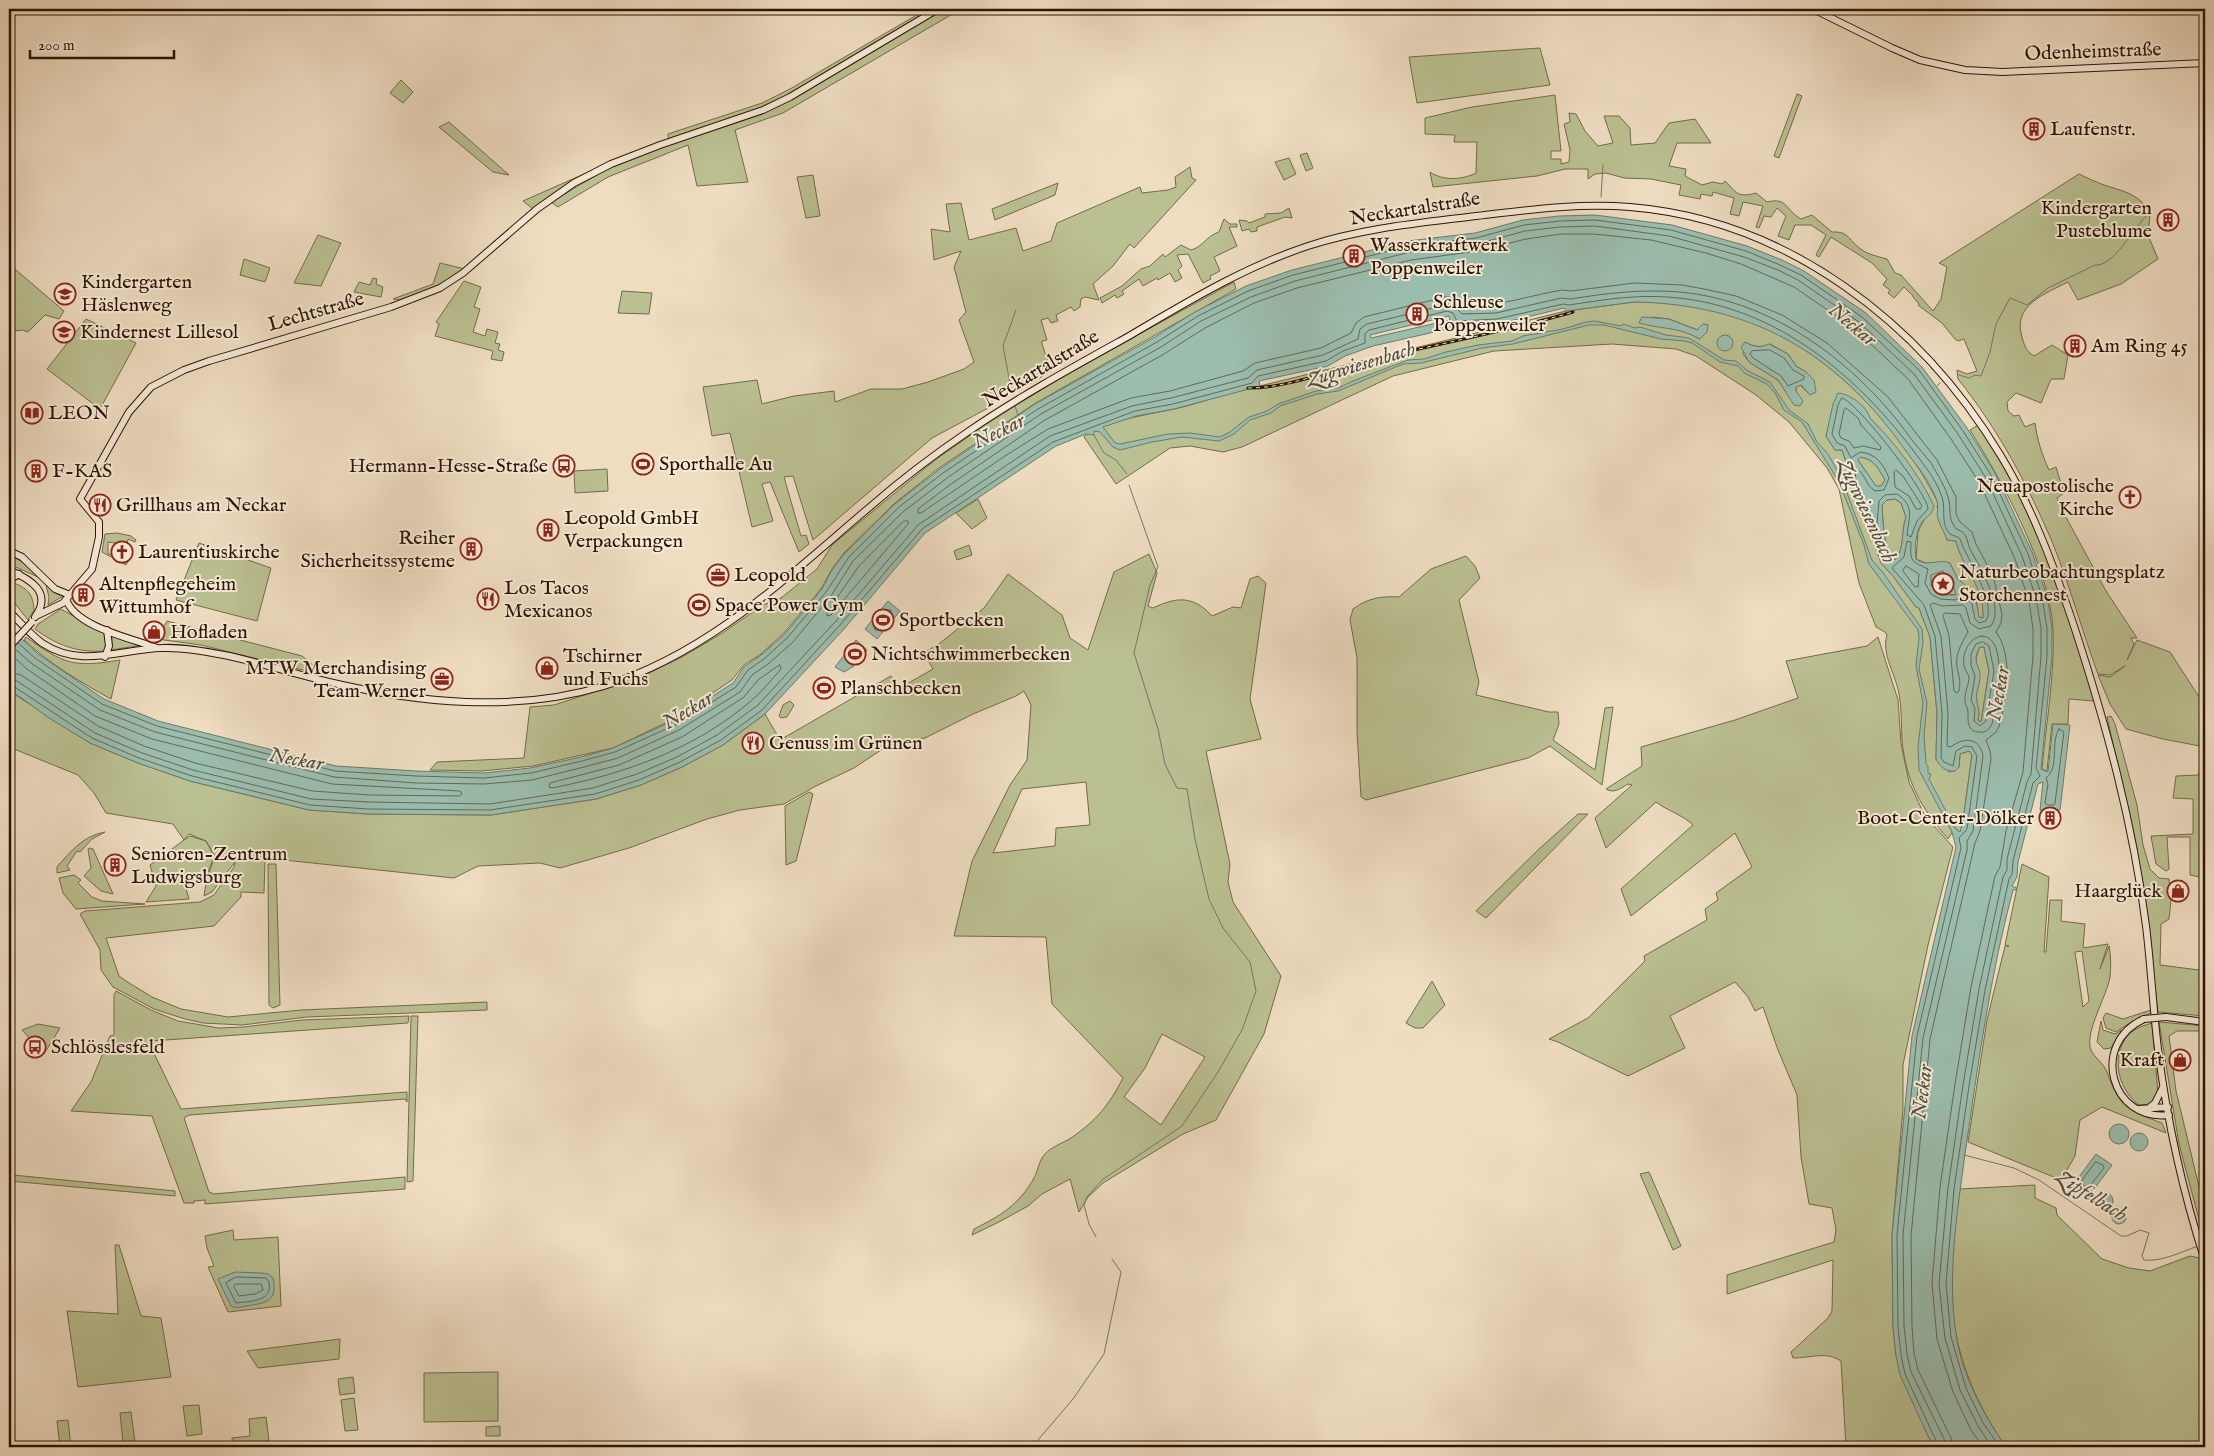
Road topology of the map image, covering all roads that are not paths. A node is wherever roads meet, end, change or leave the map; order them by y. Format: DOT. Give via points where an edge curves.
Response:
graph roads {
  1 [pos="938,9"];
  2 [pos="1813,9"];
  3 [pos="2205,63"];
  4 [pos="9,551"];
  5 [pos="9,570"];
  6 [pos="19,574"];
  7 [pos="9,580"];
  8 [pos="68,597"];
  9 [pos="10,610"];
  10 [pos="36,616"];
  11 [pos="107,630"];
  12 [pos="9,647"];
  13 [pos="157,648"];
  14 [pos="105,657"];
  15 [pos="2205,1022"];
  16 [pos="2164,1086"];
  17 [pos="2168,1107"];
  18 [pos="2147,1108"];
  19 [pos="2139,1109"];
  20 [pos="2169,1115"];
  21 [pos="2205,1261"];
  1 -- 8 [label="main road, Lechtstraße" via="763,110 628,158 574,183 537,209 461,275 416,299 209,361 151,387 129,412 80,500 97,518 99,537 92,569"];
  2 -- 3 [label="main road, Odenheimstraße" via="1920,60 1982,72"];
  4 -- 8 [label="main road" via="25,559"];
  5 -- 6 [label="main road"];
  6 -- 7 [label="main road"];
  6 -- 10 [label="main road" via="39,590 41,605"];
  8 -- 10 [label="main road" via="58,606"];
  8 -- 11 [label="main road" via="69,607 76,615"];
  9 -- 14 [label="main road" via="34,636 52,648 76,656"];
  10 -- 12 [label="main road, bridge"];
  11 -- 13 [label="main road"];
  11 -- 14 [label="main road" via="109,646"];
  13 -- 14 [label="main road"];
  13 -- 16 [label="main road, Neckartalstraße" via="188,648 399,696 462,702 497,703 556,697 607,685 648,670 698,644 774,590 872,505 972,429 1058,376 1250,269 1306,247 1370,230 1517,211 1632,207 1688,216 1745,232 1782,248 1838,281 1878,311 1944,375 1998,449 2048,551 2095,689 2115,760 2136,862"];
  15 -- 19 [label="main road, bridge" via="2166,1017 2144,1019 2124,1034 2114,1051 2113,1076 2119,1093 2128,1104"];
  16 -- 17 [label="main road, Neckartalstraße"];
  16 -- 18 [label="main road" via="2156,1103"];
  17 -- 18 [label="main road"];
  17 -- 20 [label="main road, Neckartalstraße"];
  18 -- 19 [label="main road"];
  19 -- 20 [label="main road" via="2147,1114"];
  20 -- 21 [label="main road, Neckartalstraße"];
}
